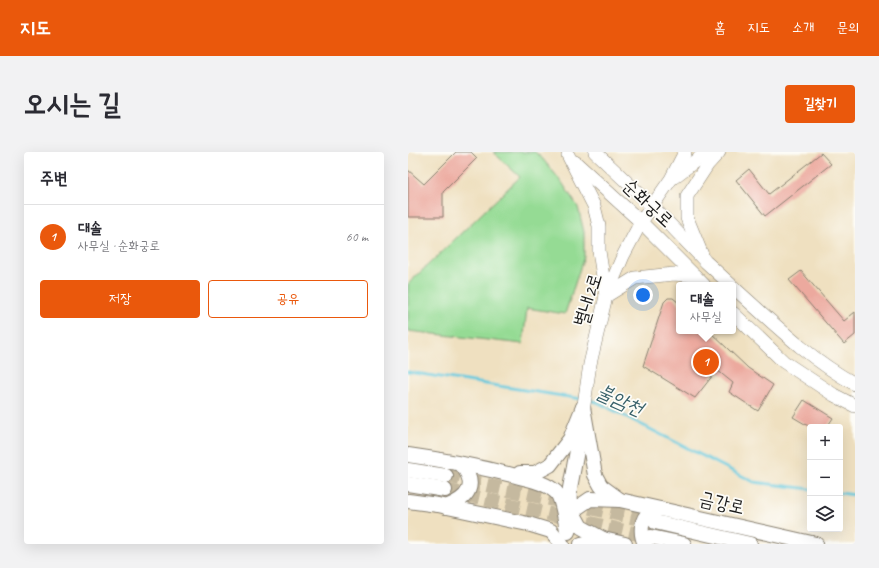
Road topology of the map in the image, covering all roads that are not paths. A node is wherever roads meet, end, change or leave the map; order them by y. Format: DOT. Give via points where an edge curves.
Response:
graph roads {
  1 [pos="595,152"];
  2 [pos="685,152"];
  3 [pos="707,152"];
  4 [pos="719,152"];
  5 [pos="566,154"];
  6 [pos="671,179"];
  7 [pos="652,206"];
  8 [pos="641,222"];
  9 [pos="706,262"];
  10 [pos="695,276"];
  11 [pos="701,282"];
  12 [pos="728,282"];
  13 [pos="736,290"];
  14 [pos="606,296"];
  15 [pos="736,316"];
  16 [pos="855,384"];
  17 [pos="855,406"];
  18 [pos="584,408"];
  19 [pos="574,442"];
  20 [pos="408,455"];
  21 [pos="461,464"];
  22 [pos="408,470"];
  23 [pos="505,474"];
  24 [pos="446,476"];
  25 [pos="408,484"];
  26 [pos="570,488"];
  27 [pos="445,490"];
  28 [pos="620,500"];
  29 [pos="408,501"];
  30 [pos="446,507"];
  31 [pos="659,509"];
  32 [pos="568,510"];
  33 [pos="654,522"];
  34 [pos="528,524"];
  35 [pos="603,539"];
  36 [pos="566,540"];
  37 [pos="648,540"];
  38 [pos="581,544"];
  39 [pos="625,544"];
  40 [pos="684,544"];
  41 [pos="750,544"];
  42 [pos="816,544"];
  1 -- 7 [label="street, 순화궁로"];
  2 -- 6 [label="street, 별내2로"];
  3 -- 6 [label="street, 별내2로"];
  4 -- 9 [label="street" via="686,196 687,218"];
  5 -- 8 [label="street, 순화궁로"];
  5 -- 14 [label="street" via="596,212"];
  6 -- 7 [label="street, 별내2로"];
  7 -- 8 [label="street, 별내2로"];
  7 -- 9 [label="street, 순화궁로"];
  8 -- 10 [label="street, 순화궁로"];
  8 -- 14 [label="street, 별내2로"];
  9 -- 12 [label="street, 순화궁로"];
  10 -- 11 [label="street, 순화궁로"];
  10 -- 14 [label="street" via="674,274 635,278"];
  13 -- 16 [label="street, 순화궁로" via="796,343"];
  14 -- 18 [label="street, 별내2로" via="590,364"];
  15 -- 17 [label="street" via="784,362"];
  18 -- 19 [label="main road"];
  18 -- 28 [label="main road" via="595,475 601,486"];
  19 -- 23 [label="main road" via="550,465 535,473"];
  19 -- 26 [label="main road"];
  20 -- 21 [label="main road"];
  21 -- 23 [label="main road"];
  21 -- 30 [label="main road" via="468,473 468,491 463,498"];
  22 -- 24 [label="main road"];
  23 -- 32 [label="main road" via="544,484 557,493"];
  25 -- 27 [label="main road"];
  26 -- 32 [label="main road" via="571,500"];
  26 -- 36 [label="main road"];
  28 -- 31 [label="main road, 금강로"];
  28 -- 32 [label="main road" via="590,499"];
  29 -- 30 [label="main road"];
  30 -- 34 [label="main road"];
  31 -- 37 [label="main road" via="650,512 643,522 642,537"];
  31 -- 42 [label="main road, 금강로"];
  32 -- 34 [label="main road" via="557,518 543,523"];
  32 -- 35 [label="main road" via="582,527"];
  32 -- 36 [label="main road"];
  33 -- 41 [label="main road"];
  34 -- 36 [label="main road" via="551,531"];
  35 -- 38 [label="main road"];
  35 -- 39 [label="main road"];
  37 -- 40 [label="main road"];
}
